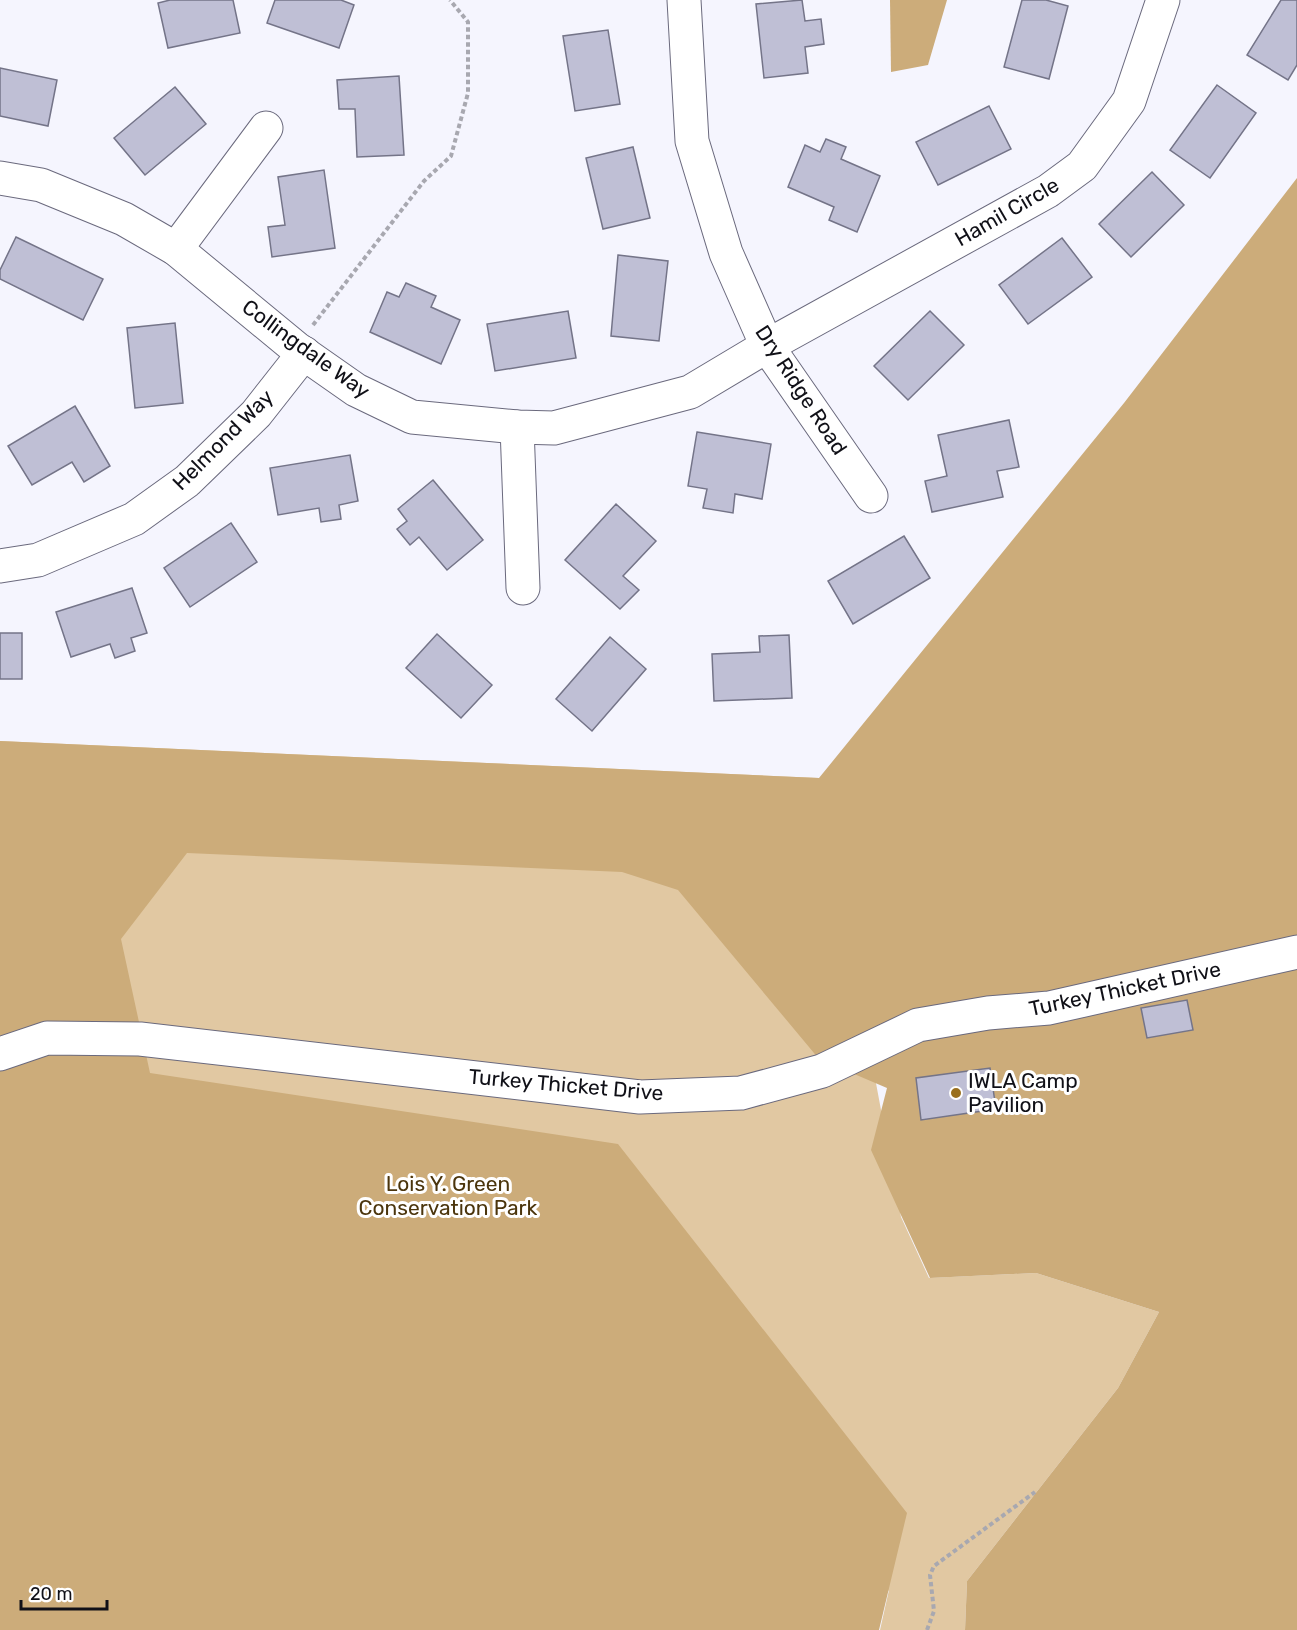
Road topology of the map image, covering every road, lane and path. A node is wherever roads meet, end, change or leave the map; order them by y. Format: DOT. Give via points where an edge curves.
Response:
graph roads {
  1 [pos="450,0"];
  2 [pos="684,0"];
  3 [pos="1163,0"];
  4 [pos="266,128"];
  5 [pos="0,178"];
  6 [pos="176,249"];
  7 [pos="767,346"];
  8 [pos="300,350"];
  9 [pos="517,427"];
  10 [pos="871,496"];
  11 [pos="0,566"];
  12 [pos="523,588"];
  13 [pos="1297,952"];
  14 [pos="0,1054"];
  15 [pos="1035,1492"];
  16 [pos="927,1630"];
  1 -- 8 [label="path" via="468,22 468,93 451,156 424,181"];
  2 -- 7 [label="street, Dry Ridge Road" via="692,141 726,253"];
  3 -- 7 [label="street, Hamil Circle" via="1129,102 1082,166 1048,191"];
  4 -- 6 [label="street"];
  5 -- 6 [label="street, Collingdale Way" via="41,185 124,219"];
  6 -- 8 [label="street, Collingdale Way"];
  7 -- 9 [label="street, Collingdale Way" via="690,392 554,428"];
  7 -- 10 [label="street, Dry Ridge Road"];
  8 -- 9 [label="street, Collingdale Way" via="356,390 412,417"];
  8 -- 11 [label="street, Helmond Way" via="256,414 187,481 134,519 38,560"];
  9 -- 12 [label="street"];
  13 -- 14 [label="street, Turkey Thicket Drive" via="1049,1008 918,1025 822,1071 741,1093 640,1097 140,1039 46,1038"];
  15 -- 16 [label="path" via="934,1566 930,1575 934,1611"];
}
